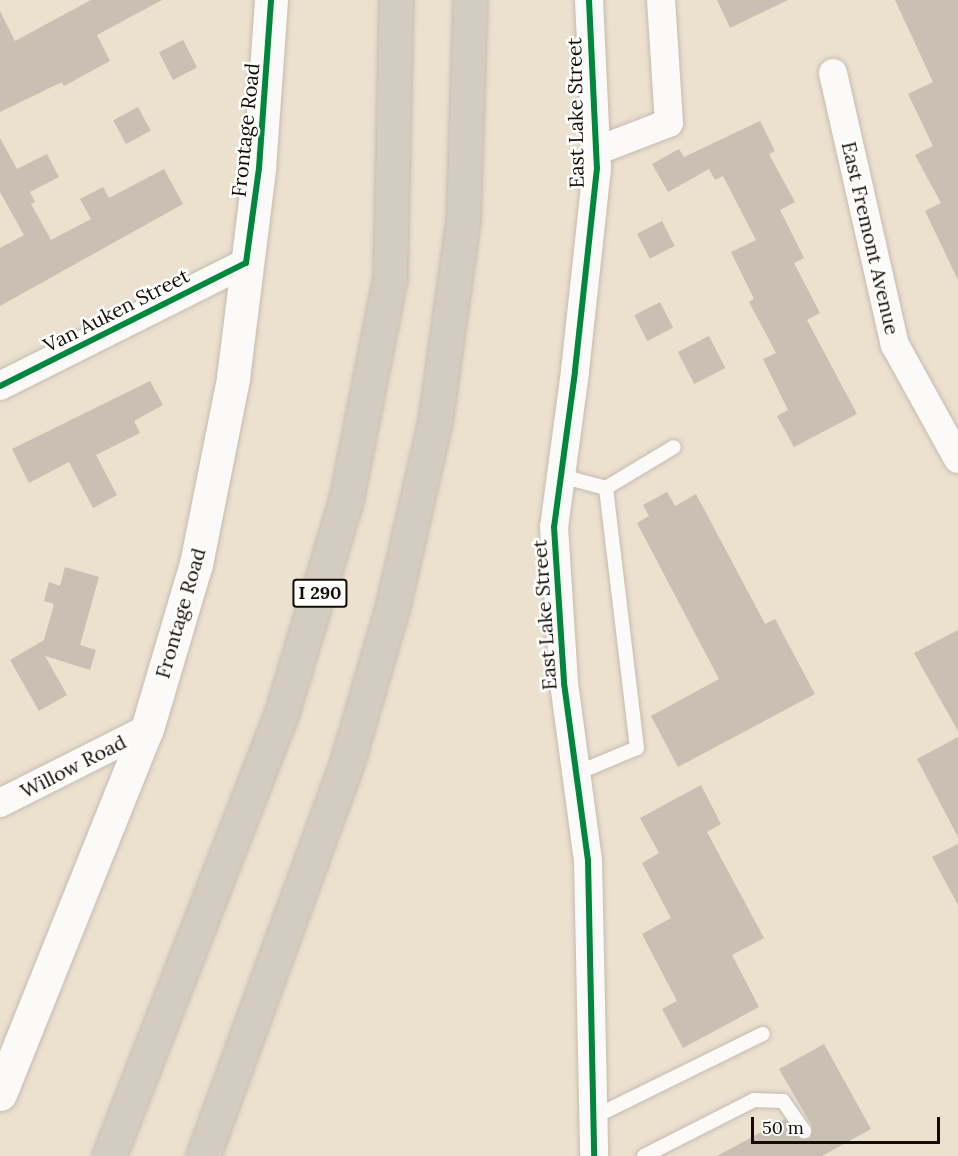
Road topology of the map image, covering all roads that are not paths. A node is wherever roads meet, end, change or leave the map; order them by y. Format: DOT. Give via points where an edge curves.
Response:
graph roads {
  1 [pos="271,0"];
  2 [pos="396,0"];
  3 [pos="470,0"];
  4 [pos="589,0"];
  5 [pos="661,0"];
  6 [pos="833,74"];
  7 [pos="596,151"];
  8 [pos="246,263"];
  9 [pos="0,386"];
  10 [pos="674,447"];
  11 [pos="958,459"];
  12 [pos="561,476"];
  13 [pos="606,488"];
  14 [pos="147,729"];
  15 [pos="577,773"];
  16 [pos="0,803"];
  17 [pos="763,1034"];
  18 [pos="0,1094"];
  19 [pos="594,1117"];
  20 [pos="804,1131"];
  21 [pos="109,1156"];
  22 [pos="203,1156"];
  23 [pos="594,1156"];
  24 [pos="644,1156"];
  1 -- 8 [label="street, Frontage Road" via="259,168"];
  2 -- 21 [label="highway, I 290" via="390,278 346,500 282,712"];
  3 -- 22 [label="highway" via="463,221 435,422 392,609 348,759"];
  4 -- 7 [label="street, East Lake Street"];
  5 -- 7 [label="street" via="669,123"];
  6 -- 11 [label="street, East Fremont Avenue" via="895,345"];
  7 -- 12 [label="street, East Lake Street"];
  8 -- 9 [label="street, Van Auken Street"];
  8 -- 14 [label="street, Frontage Road" via="233,378 196,564"];
  10 -- 13 [label="lane"];
  12 -- 13 [label="lane"];
  12 -- 15 [label="street, East Lake Street" via="554,527 564,683"];
  13 -- 15 [label="lane" via="637,748"];
  14 -- 16 [label="street, Willow Road"];
  14 -- 18 [label="street, Frontage Road"];
  15 -- 19 [label="street, East Lake Street" via="588,860"];
  17 -- 19 [label="lane"];
  19 -- 23 [label="street, East Lake Street"];
  20 -- 24 [label="lane" via="783,1101 754,1100"];
}
